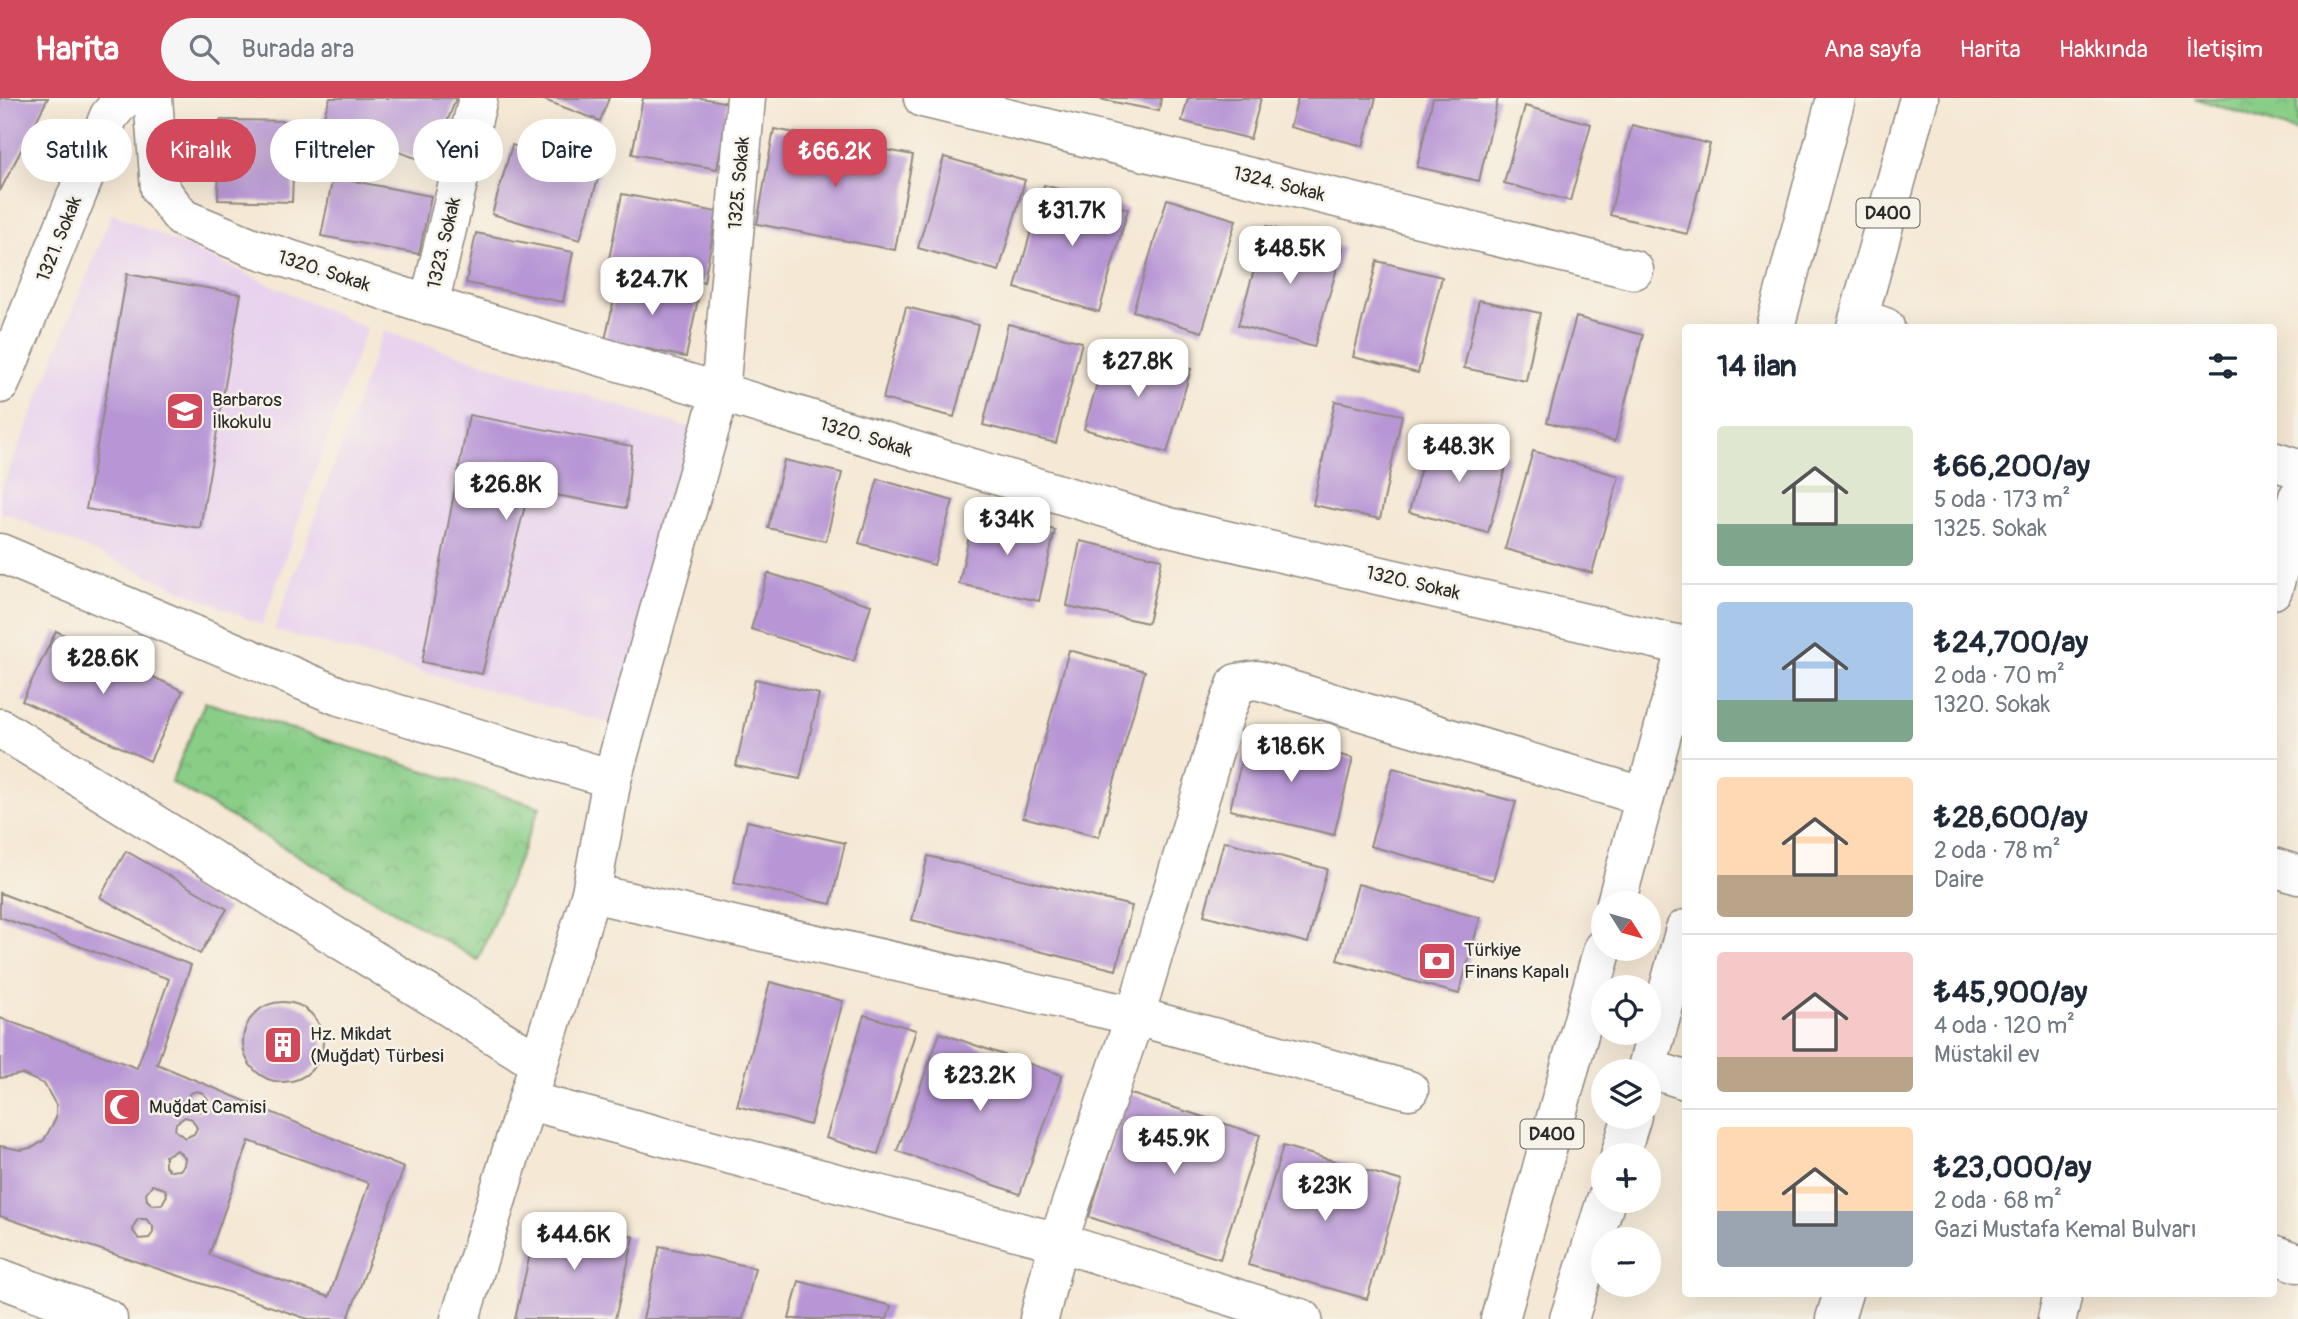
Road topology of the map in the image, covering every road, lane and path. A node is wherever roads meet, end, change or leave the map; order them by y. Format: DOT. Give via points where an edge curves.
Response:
graph roads {
  1 [pos="124,98"];
  2 [pos="153,98"];
  3 [pos="478,98"];
  4 [pos="746,98"];
  5 [pos="923,98"];
  6 [pos="1836,98"];
  7 [pos="1919,98"];
  8 [pos="1634,270"];
  9 [pos="429,305"];
  10 [pos="1775,324"];
  11 [pos="1867,324"];
  12 [pos="0,384"];
  13 [pos="720,393"];
  14 [pos="2277,462"];
  15 [pos="2298,469"];
  16 [pos="2298,497"];
  17 [pos="0,553"];
  18 [pos="2277,575"];
  19 [pos="1682,647"];
  20 [pos="1682,659"];
  21 [pos="0,728"];
  22 [pos="612,779"];
  23 [pos="1645,797"];
  24 [pos="2277,868"];
  25 [pos="2298,875"];
  26 [pos="1619,891"];
  27 [pos="591,893"];
  28 [pos="1682,940"];
  29 [pos="1599,961"];
  30 [pos="1135,1016"];
  31 [pos="1649,1059"];
  32 [pos="539,1063"];
  33 [pos="1661,1073"];
  34 [pos="1682,1079"];
  35 [pos="1409,1090"];
  36 [pos="529,1101"];
  37 [pos="1602,1213"];
  38 [pos="1058,1242"];
  39 [pos="2277,1255"];
  40 [pos="2298,1263"];
  41 [pos="0,1278"];
  42 [pos="1842,1297"];
  43 [pos="2062,1297"];
  44 [pos="108,1319"];
  45 [pos="460,1319"];
  46 [pos="1039,1319"];
  47 [pos="1303,1319"];
  48 [pos="1500,1319"];
  49 [pos="1569,1319"];
  50 [pos="1835,1319"];
  51 [pos="2057,1319"];
  1 -- 12 [label="main road, 1321. Sokak" via="109,116"];
  2 -- 9 [label="main road, 1320. Sokak" via="160,189 182,218 252,247"];
  3 -- 9 [label="main road, 1323. Sokak"];
  4 -- 13 [label="main road, 1325. Sokak"];
  5 -- 8 [label="main road, 1324. Sokak"];
  6 -- 10 [label="main road"];
  7 -- 11 [label="main road, D400"];
  9 -- 13 [label="main road, 1320. Sokak"];
  13 -- 19 [label="main road, 1320. Sokak" via="1169,527"];
  13 -- 22 [label="main road, 1325. Sokak"];
  14 -- 15 [label="main road"];
  16 -- 18 [label="main road"];
  17 -- 22 [label="main road" via="339,696"];
  20 -- 23 [label="main road"];
  21 -- 32 [label="main road"];
  22 -- 27 [label="main road, 1325. Sokak"];
  23 -- 26 [label="main road"];
  23 -- 30 [label="main road" via="1257,680 1237,683"];
  24 -- 25 [label="main road"];
  27 -- 30 [label="main road"];
  27 -- 32 [label="main road, 1325. Sokak"];
  28 -- 31 [label="main road"];
  29 -- 48 [label="main road, D400"];
  30 -- 35 [label="main road"];
  30 -- 38 [label="main road"];
  32 -- 36 [label="main road, 1325. Sokak"];
  33 -- 34 [label="main road"];
  36 -- 38 [label="main road"];
  36 -- 45 [label="main road, 1325. Sokak"];
  37 -- 49 [label="main road"];
  38 -- 46 [label="main road"];
  38 -- 47 [label="main road"];
  39 -- 40 [label="main road"];
  41 -- 44 [label="main road"];
  42 -- 50 [label="main road"];
  43 -- 51 [label="main road"];
}
